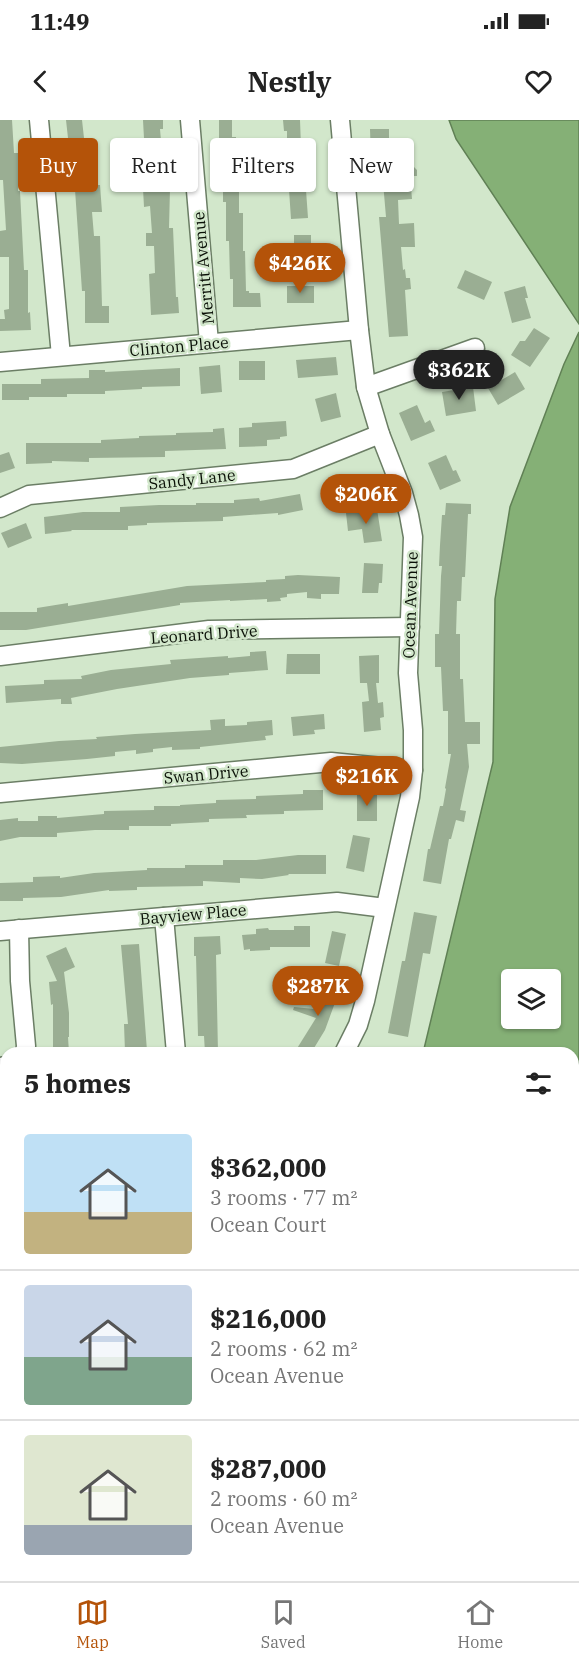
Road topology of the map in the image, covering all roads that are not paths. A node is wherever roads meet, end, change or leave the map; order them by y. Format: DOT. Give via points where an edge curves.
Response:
graph roads {
  1 [pos="39,120"];
  2 [pos="190,120"];
  3 [pos="340,120"];
  4 [pos="359,330"];
  5 [pos="209,344"];
  6 [pos="475,348"];
  7 [pos="61,356"];
  8 [pos="0,362"];
  9 [pos="366,387"];
  10 [pos="381,434"];
  11 [pos="0,508"];
  12 [pos="410,627"];
  13 [pos="0,656"];
  14 [pos="413,770"];
  15 [pos="0,794"];
  16 [pos="386,908"];
  17 [pos="164,917"];
  18 [pos="19,929"];
  19 [pos="0,931"];
  20 [pos="26,1047"];
  21 [pos="175,1047"];
  22 [pos="347,1047"];
  1 -- 7 [label="street"];
  2 -- 5 [label="street, Merritt Avenue"];
  3 -- 4 [label="street, Ocean Avenue"];
  4 -- 5 [label="street, Clinton Place"];
  4 -- 9 [label="street, Ocean Avenue"];
  5 -- 7 [label="street, Clinton Place"];
  6 -- 9 [label="street"];
  7 -- 8 [label="street, Clinton Place"];
  9 -- 10 [label="street, Ocean Avenue"];
  10 -- 11 [label="street, Sandy Lane" via="293,469 29,495"];
  10 -- 12 [label="street, Ocean Avenue" via="409,515"];
  12 -- 13 [label="street, Leonard Drive" via="209,630"];
  12 -- 14 [label="street, Ocean Avenue"];
  14 -- 15 [label="street, Swan Drive" via="331,762"];
  14 -- 16 [label="street, Ocean Avenue"];
  16 -- 17 [label="street, Bayview Place" via="337,902"];
  16 -- 22 [label="street, Ocean Avenue" via="365,1001"];
  17 -- 18 [label="street, Bayview Place"];
  17 -- 21 [label="street"];
  18 -- 19 [label="street, Bayview Place"];
  18 -- 20 [label="street"];
}
